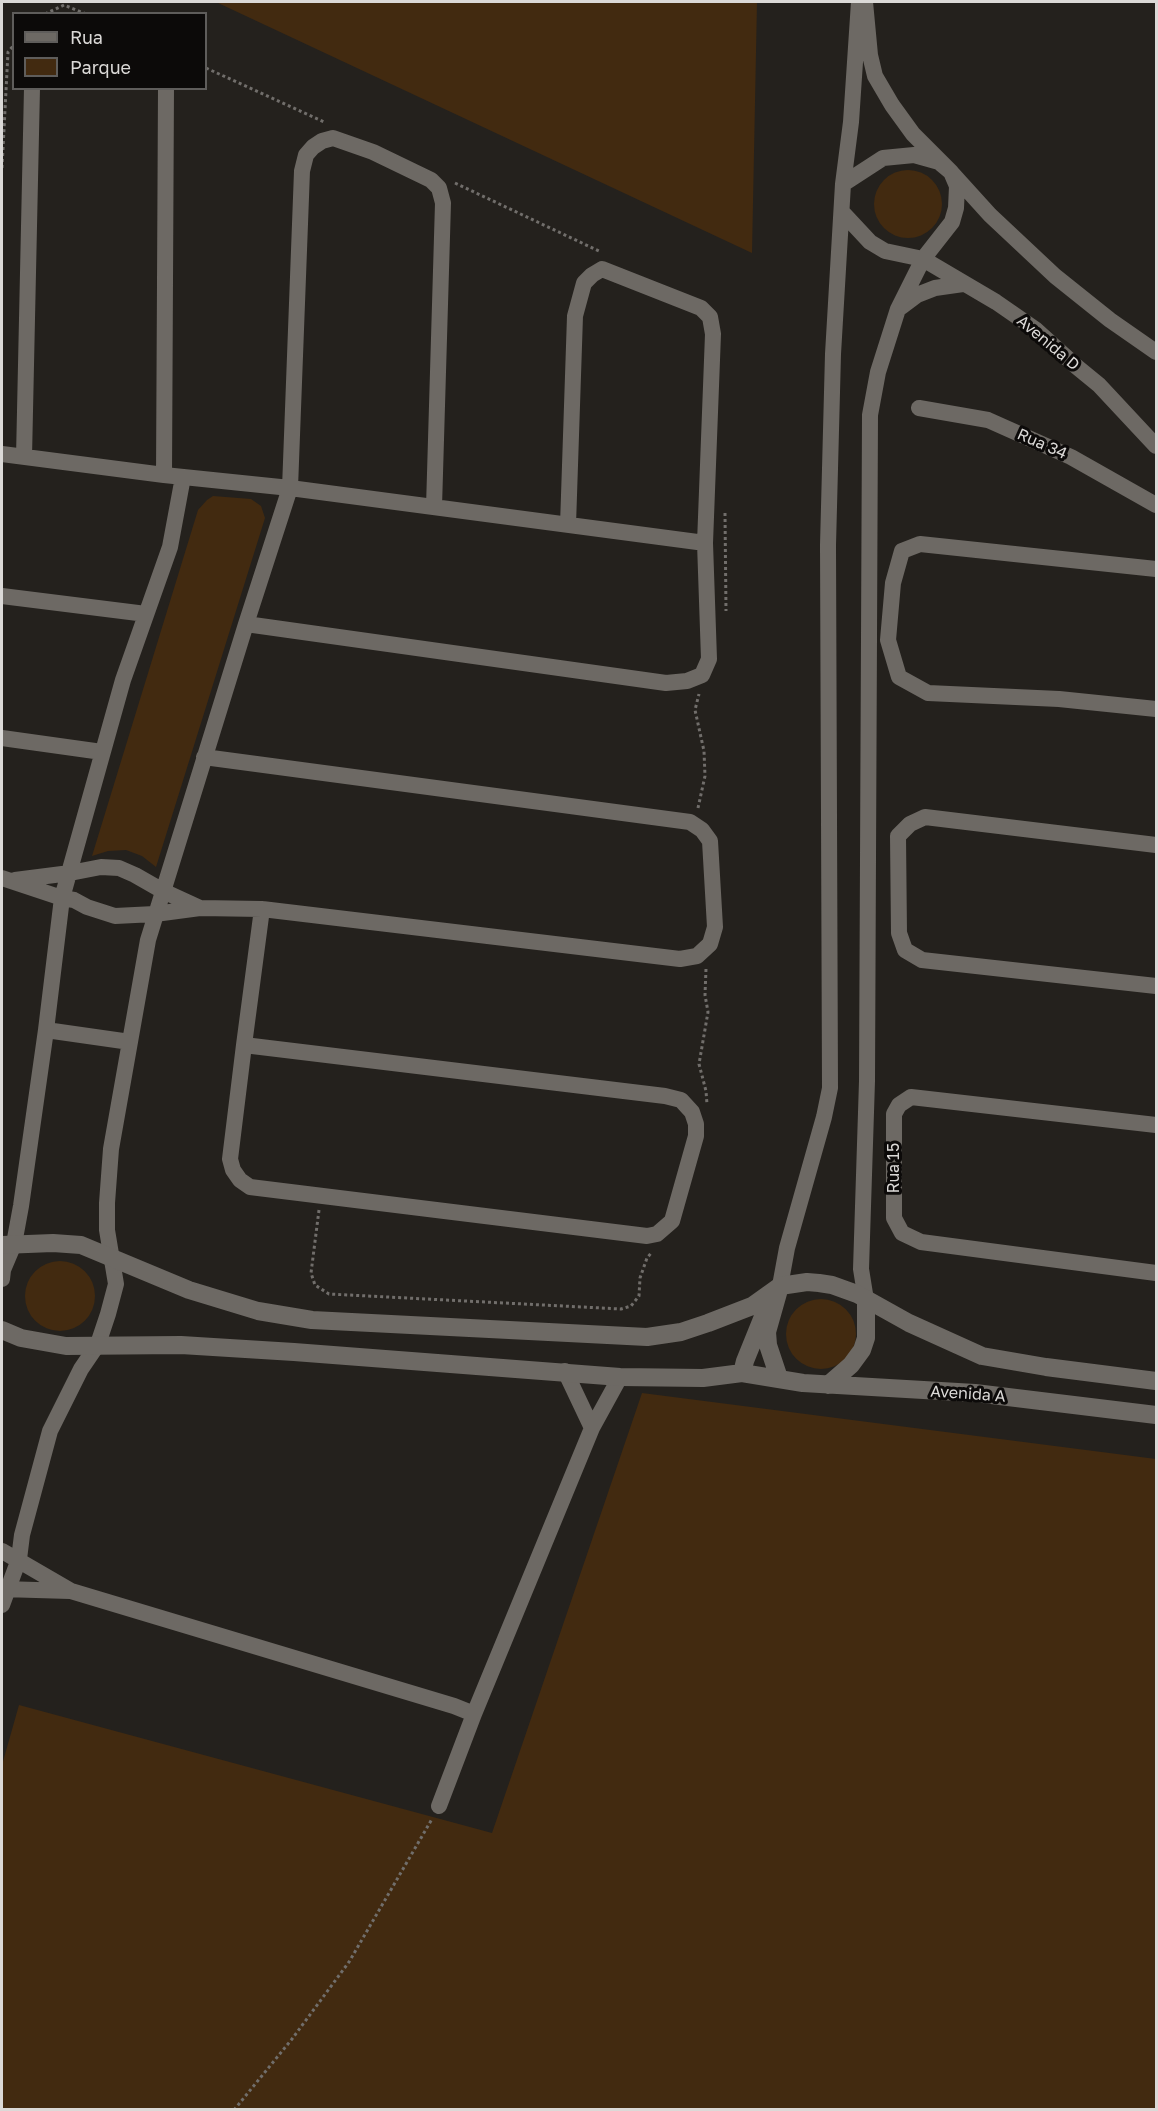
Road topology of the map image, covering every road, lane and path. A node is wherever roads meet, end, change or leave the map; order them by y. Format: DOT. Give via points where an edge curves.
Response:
graph roads {
  1 [pos="859,2"];
  2 [pos="865,2"];
  3 [pos="49,12"];
  4 [pos="81,12"];
  5 [pos="12,48"];
  6 [pos="32,90"];
  7 [pos="166,90"];
  8 [pos="2,168"];
  9 [pos="951,172"];
  10 [pos="843,183"];
  11 [pos="842,212"];
  12 [pos="923,259"];
  13 [pos="963,284"];
  14 [pos="898,309"];
  15 [pos="1156,352"];
  16 [pos="919,408"];
  17 [pos="1156,446"];
  18 [pos="2,454"];
  19 [pos="24,457"];
  20 [pos="164,475"];
  21 [pos="183,477"];
  22 [pos="290,488"];
  23 [pos="1156,505"];
  24 [pos="434,507"];
  25 [pos="568,525"];
  26 [pos="705,543"];
  27 [pos="1156,569"];
  28 [pos="2,596"];
  29 [pos="146,614"];
  30 [pos="246,624"];
  31 [pos="702,675"];
  32 [pos="1156,709"];
  33 [pos="2,738"];
  34 [pos="102,752"];
  35 [pos="204,757"];
  36 [pos="697,814"];
  37 [pos="1156,845"];
  38 [pos="70,873"];
  39 [pos="6,879"];
  40 [pos="163,891"];
  41 [pos="62,898"];
  42 [pos="200,908"];
  43 [pos="262,909"];
  44 [pos="155,915"];
  45 [pos="706,967"];
  46 [pos="1156,986"];
  47 [pos="46,1030"];
  48 [pos="130,1042"];
  49 [pos="244,1045"];
  50 [pos="707,1113"];
  51 [pos="1156,1125"];
  52 [pos="321,1195"];
  53 [pos="8,1245"];
  54 [pos="657,1246"];
  55 [pos="112,1258"];
  56 [pos="1156,1273"];
  57 [pos="2,1279"];
  58 [pos="780,1286"];
  59 [pos="867,1300"];
  60 [pos="2,1330"];
  61 [pos="98,1344"];
  62 [pos="565,1371"];
  63 [pos="742,1373"];
  64 [pos="620,1377"];
  65 [pos="779,1378"];
  66 [pos="1156,1381"];
  67 [pos="828,1385"];
  68 [pos="1156,1415"];
  69 [pos="592,1428"];
  70 [pos="2,1551"];
  71 [pos="19,1559"];
  72 [pos="71,1591"];
  73 [pos="4,1594"];
  74 [pos="474,1714"];
  75 [pos="439,1806"];
  76 [pos="234,2109"];
  1 -- 10 [label="street"];
  2 -- 9 [label="street" via="875,76 913,134"];
  3 -- 4 [label="path" via="64,5"];
  5 -- 8 [label="path"];
  6 -- 19 [label="street"];
  7 -- 20 [label="street"];
  9 -- 10 [label="street" via="939,162 898,155 883,158"];
  9 -- 12 [label="street" via="957,186 952,222"];
  9 -- 15 [label="street" via="1055,276"];
  10 -- 11 [label="street"];
  11 -- 12 [label="street" via="870,242 885,251"];
  11 -- 58 [label="street" via="833,354 828,545 830,1088"];
  12 -- 13 [label="street, Avenida D"];
  12 -- 14 [label="street"];
  13 -- 14 [label="street" via="935,288"];
  13 -- 17 [label="street, Avenida D" via="1035,329 1099,385"];
  14 -- 59 [label="street" via="878,372 870,415 867,1081 861,1269"];
  16 -- 23 [label="street, Rua 34" via="988,420 1071,457"];
  18 -- 19 [label="street"];
  19 -- 20 [label="street"];
  20 -- 21 [label="street"];
  21 -- 22 [label="street"];
  21 -- 29 [label="street" via="170,547"];
  22 -- 24 [label="street"];
  22 -- 24 [label="street" via="302,171 306,155 313,147 333,138 373,152 431,180 439,188 443,203"];
  22 -- 30 [label="street"];
  24 -- 25 [label="street"];
  25 -- 26 [label="street"];
  25 -- 26 [label="street" via="575,316 585,283 602,269 700,308 710,317 713,334"];
  26 -- 31 [label="street" via="709,659"];
  27 -- 32 [label="street" via="920,544 902,551 893,583 888,640 899,677 928,693 1059,699"];
  28 -- 29 [label="street"];
  29 -- 34 [label="street"];
  30 -- 31 [label="street" via="666,683"];
  30 -- 35 [label="street"];
  31 -- 36 [label="path" via="695,710 705,776"];
  33 -- 34 [label="street"];
  34 -- 38 [label="street"];
  35 -- 40 [label="street"];
  35 -- 43 [label="street" via="690,822 710,841 716,927 710,944 697,956 680,959"];
  37 -- 46 [label="street" via="925,818 910,824 898,836 899,933 905,950 922,960"];
  38 -- 39 [label="street"];
  38 -- 40 [label="street" via="118,868"];
  38 -- 41 [label="street"];
  39 -- 41 [label="street"];
  40 -- 42 [label="street"];
  40 -- 44 [label="street"];
  41 -- 44 [label="street" via="115,916"];
  41 -- 47 [label="street"];
  42 -- 43 [label="street"];
  42 -- 44 [label="street"];
  43 -- 49 [label="street"];
  44 -- 48 [label="street"];
  45 -- 50 [label="path" via="708,1012 699,1064"];
  47 -- 48 [label="street"];
  47 -- 53 [label="street"];
  48 -- 55 [label="street" via="111,1149 106,1203"];
  49 -- 52 [label="street" via="230,1159 233,1170 250,1187"];
  49 -- 52 [label="street" via="665,1096 681,1100 696,1124 672,1221 657,1234 647,1236"];
  51 -- 56 [label="street, Rua 15" via="910,1097 894,1114 894,1218 903,1233 921,1242"];
  52 -- 54 [label="path" via="311,1273 315,1285 329,1294 621,1309 631,1306 639,1296 647,1258"];
  53 -- 55 [label="main road" via="81,1245"];
  53 -- 57 [label="street"];
  55 -- 58 [label="main road" via="189,1290 258,1311 312,1320 647,1337 708,1323 752,1306"];
  55 -- 61 [label="street" via="116,1284"];
  58 -- 59 [label="main road" via="807,1282 832,1285"];
  58 -- 63 [label="main road" via="761,1319"];
  58 -- 65 [label="main road" via="767,1332"];
  59 -- 66 [label="main road" via="982,1356"];
  59 -- 67 [label="main road" via="862,1350"];
  60 -- 61 [label="main road, Avenida A" via="21,1338 66,1346"];
  61 -- 62 [label="main road, Avenida A" via="181,1345"];
  61 -- 71 [label="street" via="50,1431"];
  62 -- 64 [label="main road, Avenida A"];
  62 -- 69 [label="street"];
  63 -- 64 [label="main road, Avenida A" via="703,1378"];
  63 -- 65 [label="main road, Avenida A"];
  64 -- 69 [label="street"];
  65 -- 67 [label="main road, Avenida A"];
  67 -- 68 [label="main road, Avenida A" via="975,1393"];
  69 -- 74 [label="street"];
  70 -- 71 [label="street"];
  71 -- 72 [label="street"];
  71 -- 73 [label="street"];
  72 -- 73 [label="street"];
  72 -- 74 [label="street"];
  74 -- 75 [label="street"];
  75 -- 76 [label="path" via="349,1962"];
}
